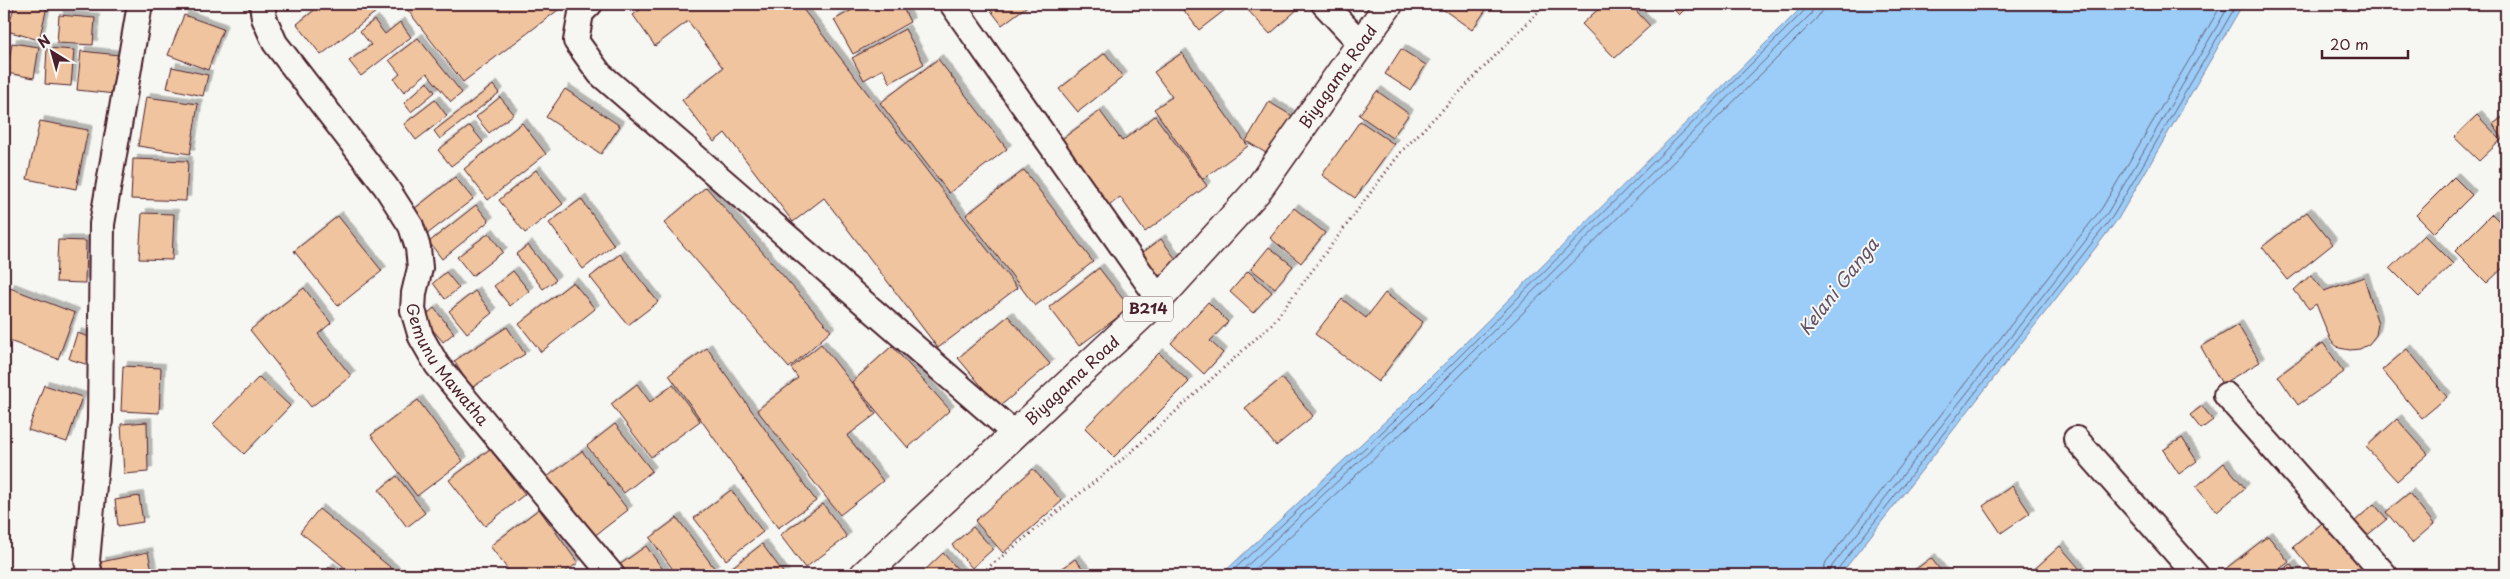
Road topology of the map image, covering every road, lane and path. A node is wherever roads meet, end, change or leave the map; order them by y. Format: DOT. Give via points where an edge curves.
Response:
graph roads {
  1 [pos="140,4"];
  2 [pos="262,4"];
  3 [pos="590,4"];
  4 [pos="952,4"];
  5 [pos="1324,4"];
  6 [pos="1389,4"];
  7 [pos="1546,4"];
  8 [pos="1362,45"];
  9 [pos="1159,299"];
  10 [pos="2226,395"];
  11 [pos="1014,432"];
  12 [pos="2076,439"];
  13 [pos="90,575"];
  14 [pos="612,575"];
  15 [pos="864,575"];
  16 [pos="979,575"];
  17 [pos="2196,575"];
  18 [pos="2385,575"];
  1 -- 13 [label="street" via="102,224 100,420 87,562"];
  2 -- 14 [label="street, Gemunu Mawatha" via="264,18 275,43 386,187 411,226 420,268 413,310 422,337 437,365"];
  3 -- 11 [label="street" via="581,13 576,42 600,74"];
  4 -- 9 [label="street"];
  5 -- 8 [label="street"];
  6 -- 8 [label="main road, Biyagama Road / B214"];
  7 -- 16 [label="path" via="1401,152 1273,323 1130,453"];
  8 -- 9 [label="main road, Biyagama Road / B214" via="1256,191"];
  9 -- 11 [label="main road, Biyagama Road / B214"];
  10 -- 18 [label="street"];
  11 -- 15 [label="main road, Biyagama Road / B214"];
  12 -- 17 [label="street"];
}
